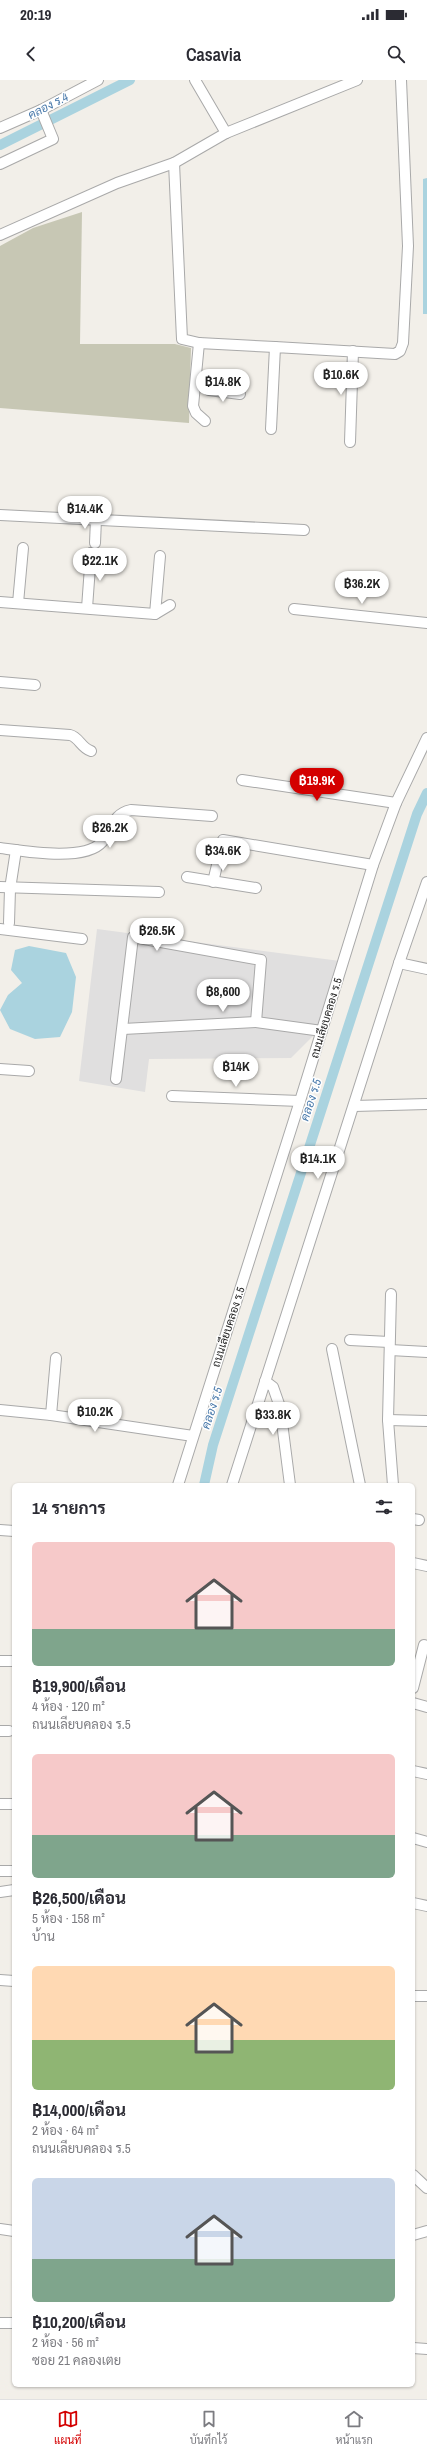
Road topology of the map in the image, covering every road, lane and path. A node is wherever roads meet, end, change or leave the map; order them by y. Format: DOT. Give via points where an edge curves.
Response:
graph roads {
  1 [pos="98,80"];
  2 [pos="195,80"];
  3 [pos="357,80"];
  4 [pos="402,80"];
  5 [pos="43,114"];
  6 [pos="0,128"];
  7 [pos="226,133"];
  8 [pos="0,164"];
  9 [pos="174,164"];
  10 [pos="0,235"];
  11 [pos="199,343"];
  12 [pos="275,347"];
  13 [pos="353,351"];
  14 [pos="201,389"];
  15 [pos="240,394"];
  16 [pos="204,421"];
  17 [pos="271,429"];
  18 [pos="350,442"];
  19 [pos="0,515"];
  20 [pos="96,519"];
  21 [pos="304,530"];
  22 [pos="95,543"];
  23 [pos="23,548"];
  24 [pos="91,553"];
  25 [pos="160,556"];
  26 [pos="0,602"];
  27 [pos="18,603"];
  28 [pos="170,605"];
  29 [pos="87,608"];
  30 [pos="294,609"];
  31 [pos="155,614"];
  32 [pos="427,623"];
  33 [pos="0,682"];
  34 [pos="34,685"];
  35 [pos="0,730"];
  36 [pos="427,738"];
  37 [pos="91,752"];
  38 [pos="242,780"];
  39 [pos="396,803"];
  40 [pos="212,816"];
  41 [pos="0,848"];
  42 [pos="16,850"];
  43 [pos="373,865"];
  44 [pos="187,877"];
  45 [pos="213,882"];
  46 [pos="427,882"];
  47 [pos="5,888"];
  48 [pos="256,888"];
  49 [pos="159,892"];
  50 [pos="9,923"];
  51 [pos="0,929"];
  52 [pos="82,939"];
  53 [pos="399,962"];
  54 [pos="427,969"];
  55 [pos="256,1022"];
  56 [pos="123,1029"];
  57 [pos="322,1031"];
  58 [pos="0,1069"];
  59 [pos="29,1072"];
  60 [pos="116,1079"];
  61 [pos="172,1096"];
  62 [pos="300,1101"];
  63 [pos="427,1104"];
  64 [pos="354,1106"];
  65 [pos="391,1294"];
  66 [pos="350,1340"];
  67 [pos="390,1346"];
  68 [pos="332,1349"];
  69 [pos="427,1352"];
  70 [pos="56,1358"];
  71 [pos="265,1381"];
  72 [pos="0,1410"];
  73 [pos="51,1415"];
  74 [pos="388,1420"];
  75 [pos="427,1421"];
  76 [pos="193,1436"];
  77 [pos="179,1483"];
  78 [pos="233,1483"];
  79 [pos="290,1483"];
  80 [pos="360,1483"];
  81 [pos="393,1483"];
  82 [pos="0,1530"];
  83 [pos="12,1531"];
  84 [pos="415,1563"];
  85 [pos="427,1566"];
  86 [pos="427,1646"];
  87 [pos="0,1661"];
  88 [pos="12,1661"];
  89 [pos="415,1680"];
  90 [pos="415,1704"];
  91 [pos="427,1707"];
  92 [pos="415,1771"];
  93 [pos="427,1774"];
  94 [pos="0,1804"];
  95 [pos="12,1804"];
  96 [pos="415,1839"];
  97 [pos="427,1842"];
  98 [pos="0,1871"];
  99 [pos="12,1871"];
  100 [pos="12,1890"];
  101 [pos="0,1892"];
  102 [pos="415,1903"];
  103 [pos="427,1906"];
  104 [pos="0,1980"];
  105 [pos="12,1981"];
  106 [pos="415,1996"];
  107 [pos="427,1996"];
  108 [pos="415,2177"];
  109 [pos="427,2188"];
  110 [pos="0,2229"];
  111 [pos="12,2231"];
  112 [pos="427,2231"];
  113 [pos="415,2234"];
  114 [pos="0,2323"];
  115 [pos="12,2323"];
  116 [pos="415,2348"];
  117 [pos="427,2349"];
  1 -- 5 [label="street"];
  2 -- 7 [label="street"];
  3 -- 7 [label="street"];
  4 -- 13 [label="street" via="408,246 403,342 400,351 395,354"];
  5 -- 6 [label="street"];
  5 -- 8 [label="street" via="53,139"];
  7 -- 9 [label="street"];
  9 -- 10 [label="street" via="117,183"];
  9 -- 11 [label="street" via="181,335 182,339"];
  11 -- 12 [label="street"];
  11 -- 14 [label="street"];
  12 -- 13 [label="street"];
  12 -- 17 [label="street"];
  13 -- 18 [label="street"];
  14 -- 15 [label="street"];
  14 -- 16 [label="street" via="193,406"];
  19 -- 20 [label="street"];
  20 -- 21 [label="street"];
  20 -- 22 [label="street"];
  23 -- 27 [label="street"];
  24 -- 29 [label="street"];
  25 -- 31 [label="street"];
  26 -- 27 [label="street"];
  27 -- 29 [label="street"];
  28 -- 31 [label="street"];
  29 -- 31 [label="street"];
  30 -- 32 [label="street"];
  33 -- 34 [label="street"];
  35 -- 37 [label="street" via="70,735 76,738 83,749"];
  36 -- 39 [label="street, ถนนเลียบคลอง ร.5"];
  38 -- 39 [label="street"];
  39 -- 43 [label="street, ถนนเลียบคลอง ร.5"];
  40 -- 42 [label="street" via="131,810 118,816 101,844 85,850 69,854"];
  41 -- 42 [label="street"];
  42 -- 47 [label="street"];
  43 -- 45 [label="street" via="223,840"];
  43 -- 57 [label="street, ถนนเลียบคลอง ร.5"];
  44 -- 45 [label="street"];
  45 -- 48 [label="street"];
  46 -- 53 [label="street"];
  47 -- 49 [label="street"];
  47 -- 50 [label="street"];
  51 -- 52 [label="street"];
  53 -- 54 [label="street"];
  53 -- 64 [label="street"];
  55 -- 56 [label="street"];
  55 -- 56 [label="street" via="261,960 133,937"];
  55 -- 57 [label="street"];
  56 -- 60 [label="street"];
  57 -- 62 [label="street, ถนนเลียบคลอง ร.5"];
  58 -- 59 [label="street"];
  61 -- 62 [label="street"];
  62 -- 76 [label="street, ถนนเลียบคลอง ร.5"];
  63 -- 64 [label="street"];
  64 -- 71 [label="street"];
  65 -- 67 [label="street"];
  66 -- 67 [label="street"];
  67 -- 69 [label="street"];
  67 -- 74 [label="street"];
  68 -- 80 [label="street"];
  70 -- 73 [label="street"];
  71 -- 78 [label="street"];
  71 -- 79 [label="street" via="273,1387 280,1407"];
  72 -- 73 [label="street"];
  73 -- 76 [label="street"];
  74 -- 75 [label="street"];
  74 -- 81 [label="street"];
  76 -- 77 [label="street, ถนนเลียบคลอง ร.5"];
  82 -- 83 [label="street"];
  84 -- 85 [label="street"];
  86 -- 89 [label="street" via="424,1645"];
  87 -- 88 [label="street"];
  90 -- 91 [label="street"];
  92 -- 93 [label="street"];
  94 -- 95 [label="street"];
  96 -- 97 [label="street"];
  98 -- 99 [label="street"];
  100 -- 101 [label="street"];
  102 -- 103 [label="street"];
  104 -- 105 [label="street"];
  106 -- 107 [label="street"];
  108 -- 109 [label="street"];
  110 -- 111 [label="street"];
  112 -- 113 [label="street"];
  114 -- 115 [label="street"];
  116 -- 117 [label="street"];
}
